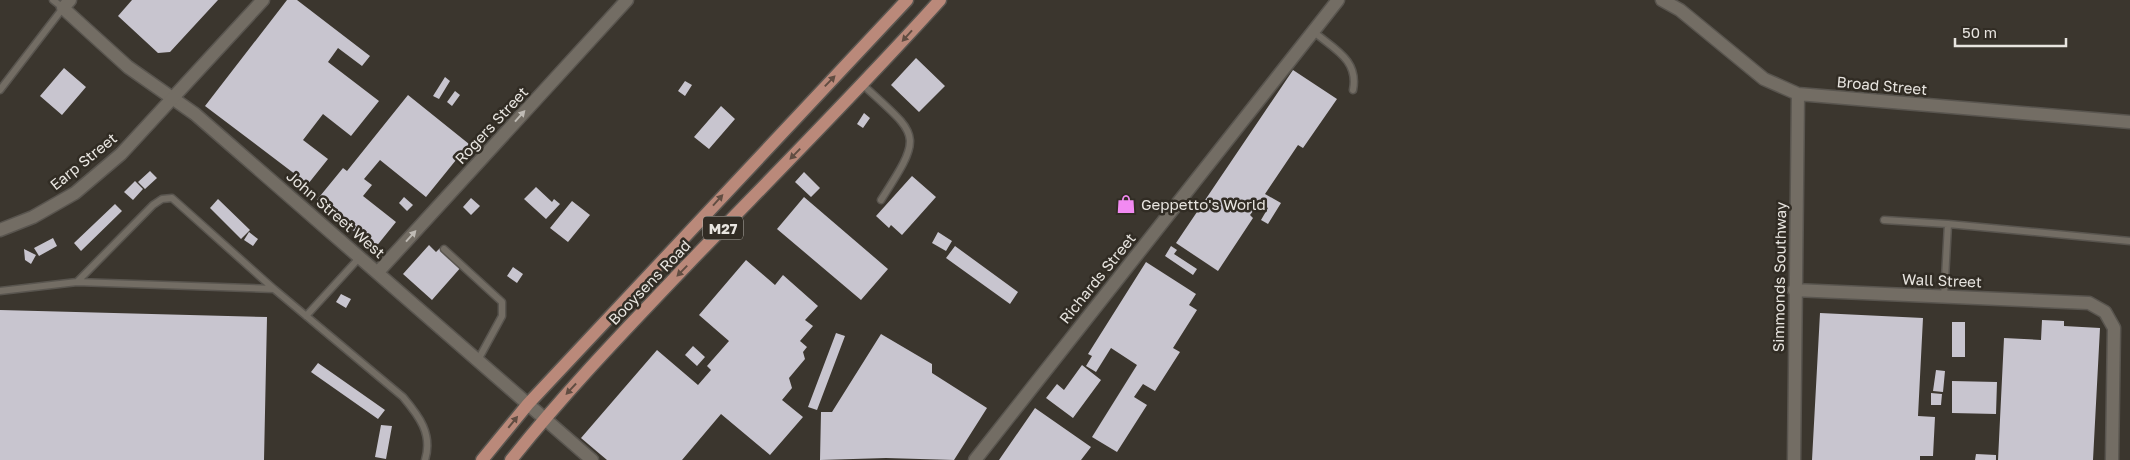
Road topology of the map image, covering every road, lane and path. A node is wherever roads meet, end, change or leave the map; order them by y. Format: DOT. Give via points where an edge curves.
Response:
graph roads {
  1 [pos="263,0"];
  2 [pos="627,0"];
  3 [pos="907,0"];
  4 [pos="940,0"];
  5 [pos="1338,0"];
  6 [pos="1662,0"];
  7 [pos="62,3"];
  8 [pos="1314,32"];
  9 [pos="862,84"];
  10 [pos="0,90"];
  11 [pos="1353,90"];
  12 [pos="1798,94"];
  13 [pos="173,98"];
  14 [pos="2130,122"];
  15 [pos="881,200"];
  16 [pos="1884,220"];
  17 [pos="1948,224"];
  18 [pos="0,230"];
  19 [pos="2130,241"];
  20 [pos="444,249"];
  21 [pos="360,257"];
  22 [pos="378,272"];
  23 [pos="77,282"];
  24 [pos="274,289"];
  25 [pos="1794,290"];
  26 [pos="0,291"];
  27 [pos="1944,297"];
  28 [pos="306,316"];
  29 [pos="478,360"];
  30 [pos="528,404"];
  31 [pos="545,418"];
  32 [pos="425,460"];
  33 [pos="482,460"];
  34 [pos="511,460"];
  35 [pos="592,460"];
  36 [pos="975,460"];
  37 [pos="1794,460"];
  38 [pos="2112,460"];
  1 -- 13 [label="street, Earp Street"];
  22 -- 2 [label="street, Rogers Street, one-way"];
  30 -- 3 [label="main road, Booysens Road / M27, one-way"];
  4 -- 9 [label="main road, Booysens Road / M27, one-way"];
  5 -- 8 [label="street, Richards Street"];
  6 -- 12 [label="street, Broad Street" via="1680,10 1764,79"];
  7 -- 10 [label="lane"];
  7 -- 13 [label="street, John Street West" via="128,67"];
  8 -- 11 [label="lane" via="1351,64 1355,79"];
  8 -- 36 [label="street, Richards Street"];
  9 -- 15 [label="lane" via="904,123 911,136 906,161"];
  9 -- 31 [label="main road, Booysens Road / M27, one-way" via="636,318"];
  12 -- 14 [label="street, Broad Street"];
  12 -- 25 [label="street, Simmonds Southway"];
  13 -- 18 [label="street, Earp Street" via="121,154 75,193 34,218"];
  13 -- 21 [label="street, John Street West"];
  16 -- 17 [label="lane"];
  17 -- 19 [label="lane"];
  17 -- 27 [label="lane"];
  20 -- 29 [label="lane" via="502,302 502,316"];
  21 -- 22 [label="street, John Street West"];
  21 -- 28 [label="lane"];
  22 -- 29 [label="street, John Street West"];
  23 -- 24 [label="lane"];
  23 -- 24 [label="lane" via="153,205 162,199 172,198"];
  23 -- 26 [label="lane"];
  24 -- 28 [label="lane"];
  25 -- 27 [label="street, Wall Street"];
  25 -- 37 [label="street, Simmonds Southway"];
  27 -- 38 [label="street, Wall Street" via="2089,303 2105,312 2114,328"];
  28 -- 32 [label="lane" via="403,397 420,418 428,444"];
  29 -- 30 [label="street, John Street West"];
  30 -- 31 [label="street, John Street West"];
  33 -- 30 [label="main road, Booysens Road / M27, one-way"];
  31 -- 34 [label="main road, Booysens Road / M27"];
  31 -- 35 [label="street, John Street West"];
}
